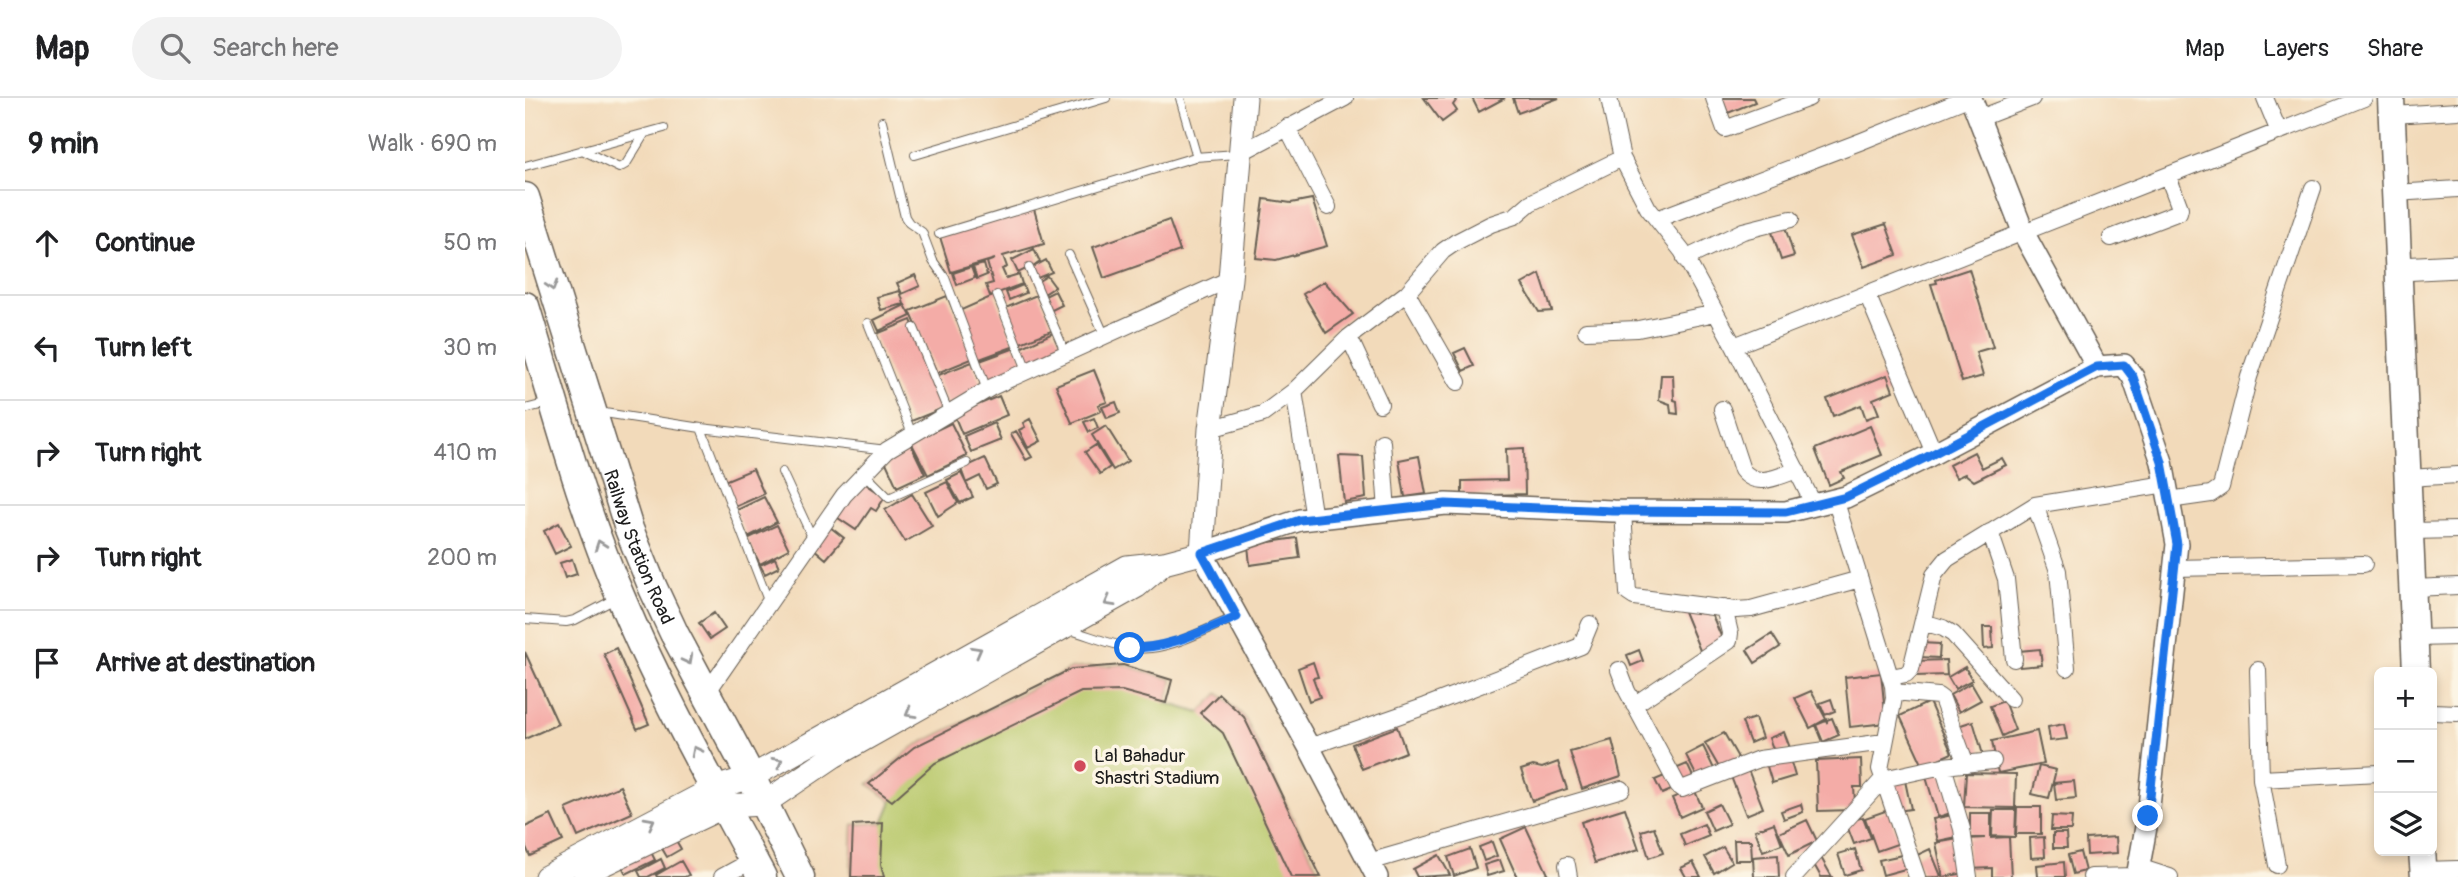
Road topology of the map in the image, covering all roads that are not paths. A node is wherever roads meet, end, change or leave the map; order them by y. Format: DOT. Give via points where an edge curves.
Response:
graph roads {
  1 [pos="1106,98"];
  2 [pos="1180,98"];
  3 [pos="1245,98"];
  4 [pos="1346,98"];
  5 [pos="1609,98"];
  6 [pos="1714,98"];
  7 [pos="1809,98"];
  8 [pos="2032,98"];
  9 [pos="2265,98"];
  10 [pos="2364,98"];
  11 [pos="1973,105"];
  12 [pos="2392,107"];
  13 [pos="2458,111"];
  14 [pos="882,121"];
  15 [pos="1287,127"];
  16 [pos="664,128"];
  17 [pos="2279,132"];
  18 [pos="645,133"];
  19 [pos="582,150"];
  20 [pos="1240,153"];
  21 [pos="915,155"];
  22 [pos="1195,157"];
  23 [pos="1622,158"];
  24 [pos="525,166"];
  25 [pos="2168,176"];
  26 [pos="2313,188"];
  27 [pos="2458,190"];
  28 [pos="2395,193"];
  29 [pos="525,197"];
  30 [pos="1328,207"];
  31 [pos="1657,219"];
  32 [pos="1791,219"];
  33 [pos="939,234"];
  34 [pos="2024,234"];
  35 [pos="2111,238"];
  36 [pos="1069,255"];
  37 [pos="1685,259"];
  38 [pos="2458,266"];
  39 [pos="1029,268"];
  40 [pos="2400,269"];
  41 [pos="1230,279"];
  42 [pos="1407,293"];
  43 [pos="1867,294"];
  44 [pos="997,295"];
  45 [pos="525,306"];
  46 [pos="1716,313"];
  47 [pos="868,323"];
  48 [pos="914,328"];
  49 [pos="1586,331"];
  50 [pos="1104,334"];
  51 [pos="1349,337"];
  52 [pos="1734,346"];
  53 [pos="1065,352"];
  54 [pos="2097,367"];
  55 [pos="1027,370"];
  56 [pos="1458,382"];
  57 [pos="987,390"];
  58 [pos="1294,391"];
  59 [pos="1380,404"];
  60 [pos="572,406"];
  61 [pos="525,409"];
  62 [pos="1722,409"];
  63 [pos="949,411"];
  64 [pos="701,428"];
  65 [pos="1210,429"];
  66 [pos="912,434"];
  67 [pos="1382,442"];
  68 [pos="887,450"];
  69 [pos="1934,453"];
  70 [pos="967,463"];
  71 [pos="1797,470"];
  72 [pos="782,472"];
  73 [pos="863,472"];
  74 [pos="2458,475"];
  75 [pos="2408,478"];
  76 [pos="2167,492"];
  77 [pos="1835,499"];
  78 [pos="1814,505"];
  79 [pos="2035,505"];
  80 [pos="1387,511"];
  81 [pos="1623,511"];
  82 [pos="1314,519"];
  83 [pos="2458,530"];
  84 [pos="2410,531"];
  85 [pos="1990,532"];
  86 [pos="813,539"];
  87 [pos="1202,553"];
  88 [pos="1164,563"];
  89 [pos="2364,564"];
  90 [pos="2174,568"];
  91 [pos="1860,579"];
  92 [pos="2458,586"];
  93 [pos="2413,588"];
  94 [pos="620,597"];
  95 [pos="769,603"];
  96 [pos="1724,608"];
  97 [pos="1237,617"];
  98 [pos="525,618"];
  99 [pos="1923,622"];
  100 [pos="1590,624"];
  101 [pos="1063,628"];
  102 [pos="2458,637"];
  103 [pos="2415,638"];
  104 [pos="2014,659"];
  105 [pos="2416,667"];
  106 [pos="2067,668"];
  107 [pos="1619,670"];
  108 [pos="2258,670"];
  109 [pos="1892,684"];
  110 [pos="932,688"];
  111 [pos="706,694"];
  112 [pos="2011,699"];
  113 [pos="1634,705"];
  114 [pos="2437,712"];
  115 [pos="2458,713"];
  116 [pos="1884,742"];
  117 [pos="1309,747"];
  118 [pos="1993,761"];
  119 [pos="1966,764"];
  120 [pos="1943,766"];
  121 [pos="2374,773"];
  122 [pos="751,777"];
  123 [pos="1883,779"];
  124 [pos="2260,779"];
  125 [pos="1622,789"];
  126 [pos="720,797"];
  127 [pos="764,804"];
  128 [pos="2277,864"];
  129 [pos="2423,866"];
  130 [pos="757,869"];
  131 [pos="2458,869"];
  132 [pos="1373,870"];
  133 [pos="2138,873"];
  134 [pos="546,877"];
  135 [pos="577,877"];
  136 [pos="722,877"];
  137 [pos="800,877"];
  138 [pos="1794,877"];
  139 [pos="1917,877"];
  140 [pos="1969,877"];
  141 [pos="2091,877"];
  142 [pos="2171,877"];
  1 -- 21 [label="lane"];
  2 -- 22 [label="lane"];
  3 -- 20 [label="main road"];
  4 -- 15 [label="street"];
  5 -- 23 [label="street"];
  6 -- 7 [label="street" via="1725,129"];
  8 -- 11 [label="street"];
  9 -- 17 [label="street"];
  10 -- 17 [label="street"];
  11 -- 31 [label="street" via="1862,141"];
  11 -- 34 [label="street"];
  12 -- 13 [label="street"];
  12 -- 28 [label="main road"];
  14 -- 57 [label="lane" via="905,217 922,232 945,278"];
  15 -- 20 [label="street"];
  15 -- 30 [label="street"];
  16 -- 18 [label="lane"];
  17 -- 25 [label="street"];
  18 -- 19 [label="lane"];
  18 -- 19 [label="lane" via="619,168"];
  19 -- 24 [label="lane"];
  20 -- 22 [label="lane"];
  20 -- 41 [label="main road"];
  22 -- 33 [label="lane"];
  23 -- 31 [label="street"];
  23 -- 42 [label="street" via="1456,242"];
  25 -- 34 [label="street"];
  25 -- 35 [label="street" via="2179,212"];
  26 -- 76 [label="street" via="2249,377 2221,487 2211,494"];
  27 -- 28 [label="street"];
  28 -- 40 [label="main road"];
  29 -- 60 [label="highway, Railway Station Road, one-way"];
  31 -- 37 [label="street"];
  32 -- 37 [label="street" via="1744,232"];
  34 -- 43 [label="street"];
  34 -- 54 [label="street"];
  36 -- 50 [label="lane"];
  37 -- 46 [label="street"];
  38 -- 40 [label="main road"];
  39 -- 53 [label="lane"];
  40 -- 75 [label="main road"];
  41 -- 50 [label="street"];
  41 -- 65 [label="main road"];
  42 -- 51 [label="street"];
  42 -- 56 [label="street"];
  43 -- 52 [label="street"];
  43 -- 69 [label="street"];
  44 -- 55 [label="lane"];
  45 -- 60 [label="highway, Railway Station Road"];
  46 -- 49 [label="street" via="1638,329"];
  46 -- 52 [label="street"];
  47 -- 66 [label="lane"];
  48 -- 63 [label="lane"];
  50 -- 53 [label="street"];
  51 -- 58 [label="street"];
  51 -- 59 [label="street"];
  52 -- 71 [label="street"];
  53 -- 55 [label="street"];
  54 -- 69 [label="street"];
  54 -- 76 [label="street" via="2124,365 2133,377 2162,462"];
  55 -- 57 [label="street"];
  57 -- 63 [label="street"];
  58 -- 65 [label="street" via="1263,414"];
  58 -- 82 [label="street"];
  60 -- 61 [label="lane"];
  60 -- 64 [label="lane"];
  94 -- 60 [label="highway, Railway Station Road, one-way" via="599,543"];
  60 -- 111 [label="highway, Railway Station Road, one-way"];
  62 -- 71 [label="street" via="1748,477 1767,480"];
  63 -- 66 [label="street"];
  64 -- 68 [label="lane"];
  64 -- 95 [label="lane"];
  65 -- 87 [label="main road"];
  66 -- 68 [label="street"];
  67 -- 80 [label="street"];
  68 -- 73 [label="street"];
  69 -- 77 [label="street"];
  70 -- 73 [label="lane" via="889,498"];
  71 -- 78 [label="street"];
  72 -- 86 [label="lane"];
  73 -- 86 [label="street"];
  74 -- 75 [label="street"];
  75 -- 84 [label="main road"];
  76 -- 79 [label="street"];
  76 -- 90 [label="street" via="2177,544"];
  77 -- 78 [label="street"];
  77 -- 91 [label="street"];
  78 -- 81 [label="street" via="1786,512"];
  79 -- 85 [label="street"];
  79 -- 106 [label="street" via="2059,571"];
  80 -- 81 [label="street" via="1446,504"];
  80 -- 82 [label="street"];
  81 -- 96 [label="street" via="1630,596"];
  82 -- 87 [label="street"];
  83 -- 84 [label="street"];
  84 -- 93 [label="main road"];
  85 -- 99 [label="street" via="1939,567"];
  85 -- 104 [label="street" via="2005,579"];
  86 -- 95 [label="street"];
  87 -- 88 [label="main road"];
  87 -- 97 [label="street"];
  88 -- 101 [label="main road, one-way" via="1137,586"];
  110 -- 88 [label="main road, one-way" via="1128,567"];
  89 -- 90 [label="street"];
  90 -- 133 [label="street"];
  91 -- 96 [label="street" via="1751,609"];
  91 -- 109 [label="street"];
  92 -- 93 [label="street"];
  93 -- 103 [label="main road"];
  94 -- 98 [label="lane" via="566,622"];
  126 -- 94 [label="highway, Railway Station Road, one-way"];
  95 -- 111 [label="street"];
  96 -- 113 [label="street" via="1729,641"];
  97 -- 101 [label="lane" via="1150,648 1130,648"];
  97 -- 117 [label="street"];
  99 -- 109 [label="street" via="1912,669"];
  99 -- 112 [label="street" via="1953,634"];
  100 -- 117 [label="street" via="1581,646"];
  101 -- 110 [label="main road"];
  102 -- 103 [label="street"];
  103 -- 105 [label="main road"];
  107 -- 113 [label="street"];
  108 -- 124 [label="street"];
  109 -- 116 [label="street"];
  109 -- 119 [label="street" via="1942,699"];
  122 -- 110 [label="main road, one-way"];
  110 -- 127 [label="main road, one-way"];
  111 -- 122 [label="highway, Railway Station Road"];
  113 -- 116 [label="street" via="1682,789 1759,759"];
  114 -- 115 [label="street"];
  116 -- 123 [label="street"];
  117 -- 132 [label="street"];
  118 -- 119 [label="street"];
  119 -- 120 [label="street"];
  120 -- 123 [label="street"];
  120 -- 140 [label="street" via="1962,829"];
  121 -- 124 [label="street"];
  122 -- 126 [label="main road"];
  122 -- 127 [label="highway, Railway Station Road"];
  123 -- 138 [label="street"];
  123 -- 139 [label="street"];
  124 -- 128 [label="street"];
  125 -- 132 [label="street"];
  126 -- 127 [label="main road"];
  126 -- 130 [label="highway, Railway Station Road"];
  134 -- 126 [label="main road, one-way"];
  126 -- 135 [label="main road"];
  127 -- 137 [label="highway, Railway Station Road"];
  129 -- 131 [label="street"];
  130 -- 136 [label="street"];
  133 -- 141 [label="street"];
  133 -- 142 [label="street"];
}
